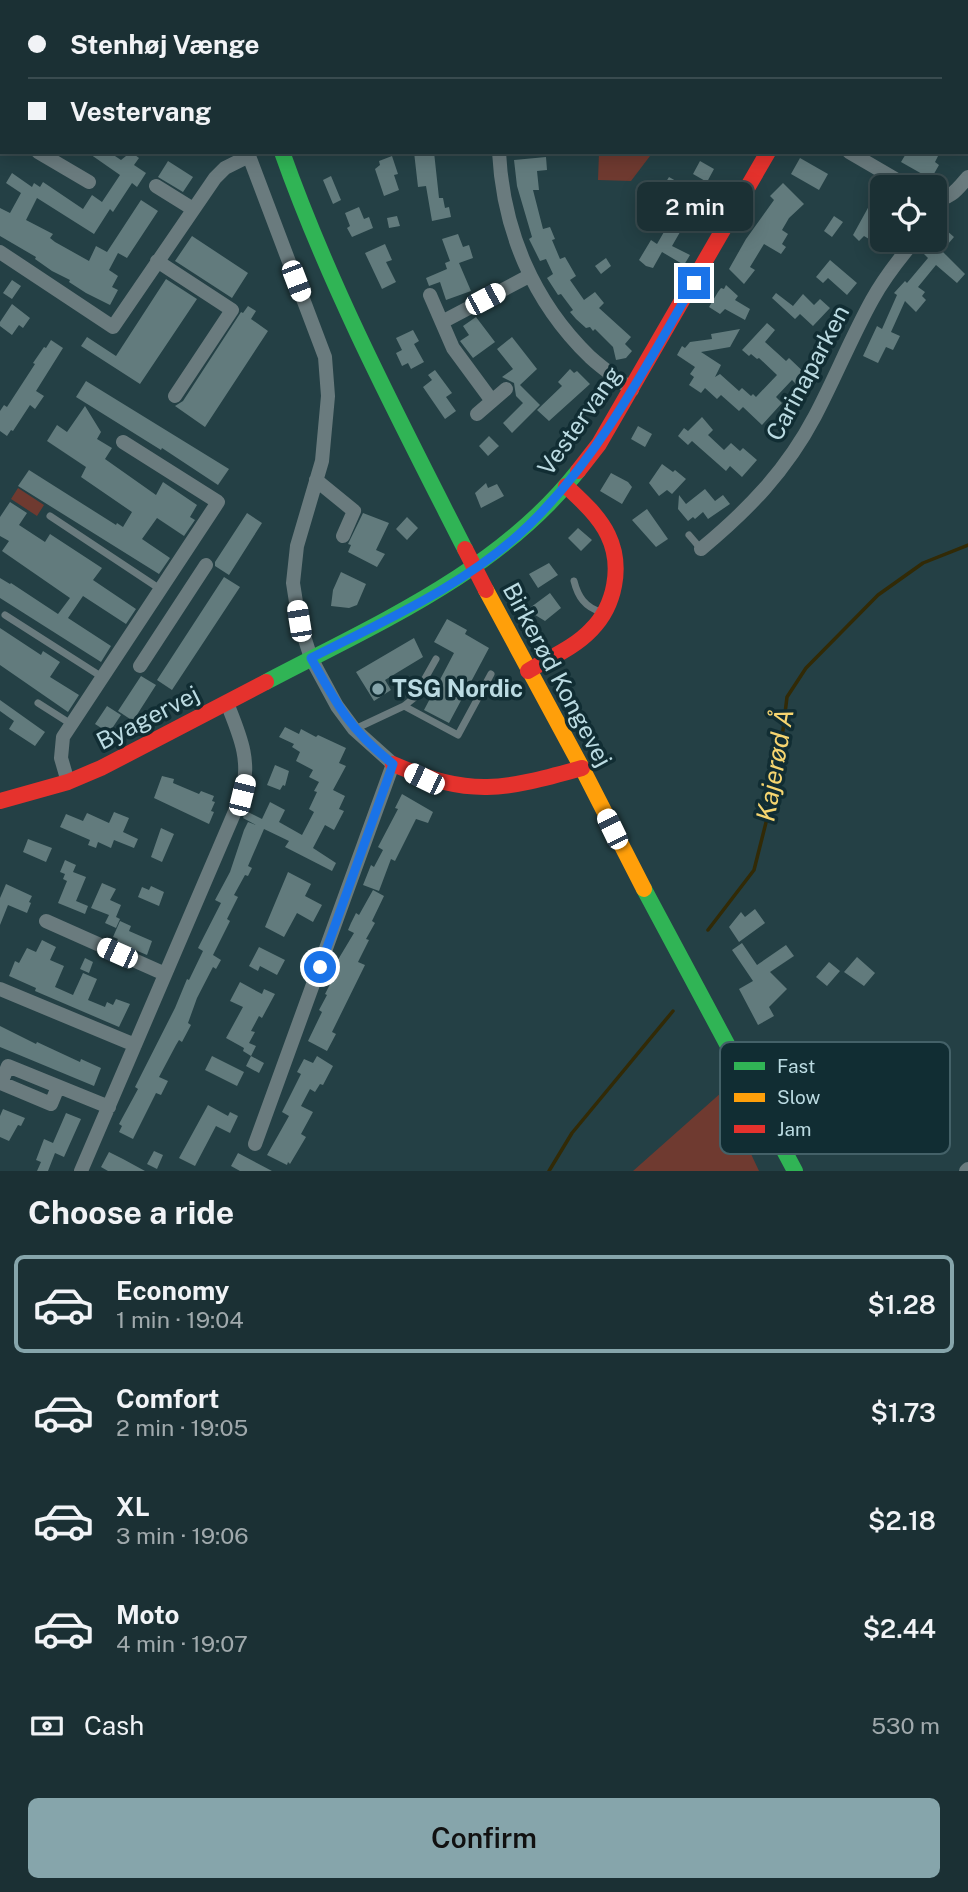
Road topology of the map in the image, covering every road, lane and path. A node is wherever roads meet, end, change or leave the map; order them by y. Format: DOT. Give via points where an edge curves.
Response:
graph roads {
  1 [pos="41,154"];
  2 [pos="283,154"];
  3 [pos="499,154"];
  4 [pos="767,154"];
  5 [pos="852,154"];
  6 [pos="888,175"];
  7 [pos="968,177"];
  8 [pos="89,182"];
  9 [pos="156,186"];
  10 [pos="947,198"];
  11 [pos="193,209"];
  12 [pos="0,252"];
  13 [pos="905,252"];
  14 [pos="157,261"];
  15 [pos="529,276"];
  16 [pos="430,295"];
  17 [pos="442,323"];
  18 [pos="506,389"];
  19 [pos="632,390"];
  20 [pos="175,396"];
  21 [pos="492,401"];
  22 [pos="477,414"];
  23 [pos="123,442"];
  24 [pos="316,480"];
  25 [pos="566,486"];
  26 [pos="50,516"];
  27 [pos="689,535"];
  28 [pos="343,536"];
  29 [pos="701,549"];
  30 [pos="206,565"];
  31 [pos="574,582"];
  32 [pos="160,590"];
  33 [pos="605,613"];
  34 [pos="5,615"];
  35 [pos="141,620"];
  36 [pos="161,633"];
  37 [pos="311,658"];
  38 [pos="436,659"];
  39 [pos="140,667"];
  40 [pos="528,671"];
  41 [pos="491,674"];
  42 [pos="102,678"];
  43 [pos="38,703"];
  44 [pos="227,703"];
  45 [pos="404,706"];
  46 [pos="72,725"];
  47 [pos="354,729"];
  48 [pos="393,764"];
  49 [pos="582,768"];
  50 [pos="68,782"];
  51 [pos="0,801"];
  52 [pos="46,921"];
  53 [pos="165,974"];
  54 [pos="0,989"];
  55 [pos="726,1042"];
  56 [pos="135,1045"];
  57 [pos="58,1087"];
  58 [pos="109,1107"];
  59 [pos="255,1144"];
  60 [pos="786,1154"];
  61 [pos="82,1171"];
  62 [pos="795,1171"];
  1 -- 8 [label="street"];
  2 -- 40 [label="main road, Birkerød Kongevej, bridge" via="307,222 368,359"];
  3 -- 15 [label="street" via="509,227"];
  4 -- 19 [label="main road, Vestervang"];
  5 -- 6 [label="street"];
  7 -- 10 [label="street"];
  9 -- 11 [label="street"];
  11 -- 14 [label="street"];
  11 -- 24 [label="street" via="225,168 249,156 325,357 327,429"];
  12 -- 14 [label="street" via="113,327"];
  13 -- 29 [label="street, Carinaparken" via="872,299 795,450 738,519"];
  14 -- 20 [label="street" via="232,310"];
  15 -- 17 [label="street"];
  15 -- 19 [label="street" via="557,320 590,357"];
  16 -- 17 [label="street"];
  17 -- 21 [label="street" via="453,348"];
  18 -- 21 [label="street"];
  19 -- 25 [label="main road, Vestervang"];
  21 -- 22 [label="street"];
  23 -- 32 [label="street" via="218,502"];
  24 -- 28 [label="street" via="354,511"];
  24 -- 37 [label="street" via="297,546 293,583"];
  25 -- 33 [label="main road" via="598,519 615,555 615,585"];
  25 -- 37 [label="main road, Vestervang" via="527,527 443,589"];
  26 -- 32 [label="lane"];
  27 -- 29 [label="lane"];
  30 -- 36 [label="street"];
  31 -- 33 [label="lane" via="584,603"];
  32 -- 35 [label="street"];
  33 -- 40 [label="main road" via="593,629"];
  34 -- 42 [label="lane"];
  35 -- 36 [label="street"];
  35 -- 42 [label="street"];
  36 -- 39 [label="street"];
  37 -- 44 [label="main road, Byagervej"];
  37 -- 47 [label="street"];
  38 -- 45 [label="lane" via="414,698"];
  40 -- 49 [label="main road, Birkerød Kongevej"];
  41 -- 45 [label="lane" via="458,735"];
  42 -- 46 [label="street"];
  43 -- 46 [label="lane"];
  44 -- 50 [label="main road, Byagervej"];
  44 -- 53 [label="street" via="241,740 246,777"];
  45 -- 47 [label="lane"];
  46 -- 50 [label="street" via="61,747"];
  47 -- 48 [label="street"];
  48 -- 49 [label="main road" via="452,787 485,790 523,785"];
  48 -- 59 [label="street"];
  49 -- 55 [label="main road, Birkerød Kongevej"];
  50 -- 51 [label="main road, Byagervej"];
  52 -- 53 [label="street"];
  53 -- 56 [label="street"];
  54 -- 56 [label="street"];
  56 -- 58 [label="street"];
  57 -- 58 [label="street"];
  58 -- 61 [label="street"];
  60 -- 62 [label="main road, Birkerød Kongevej"];
}
